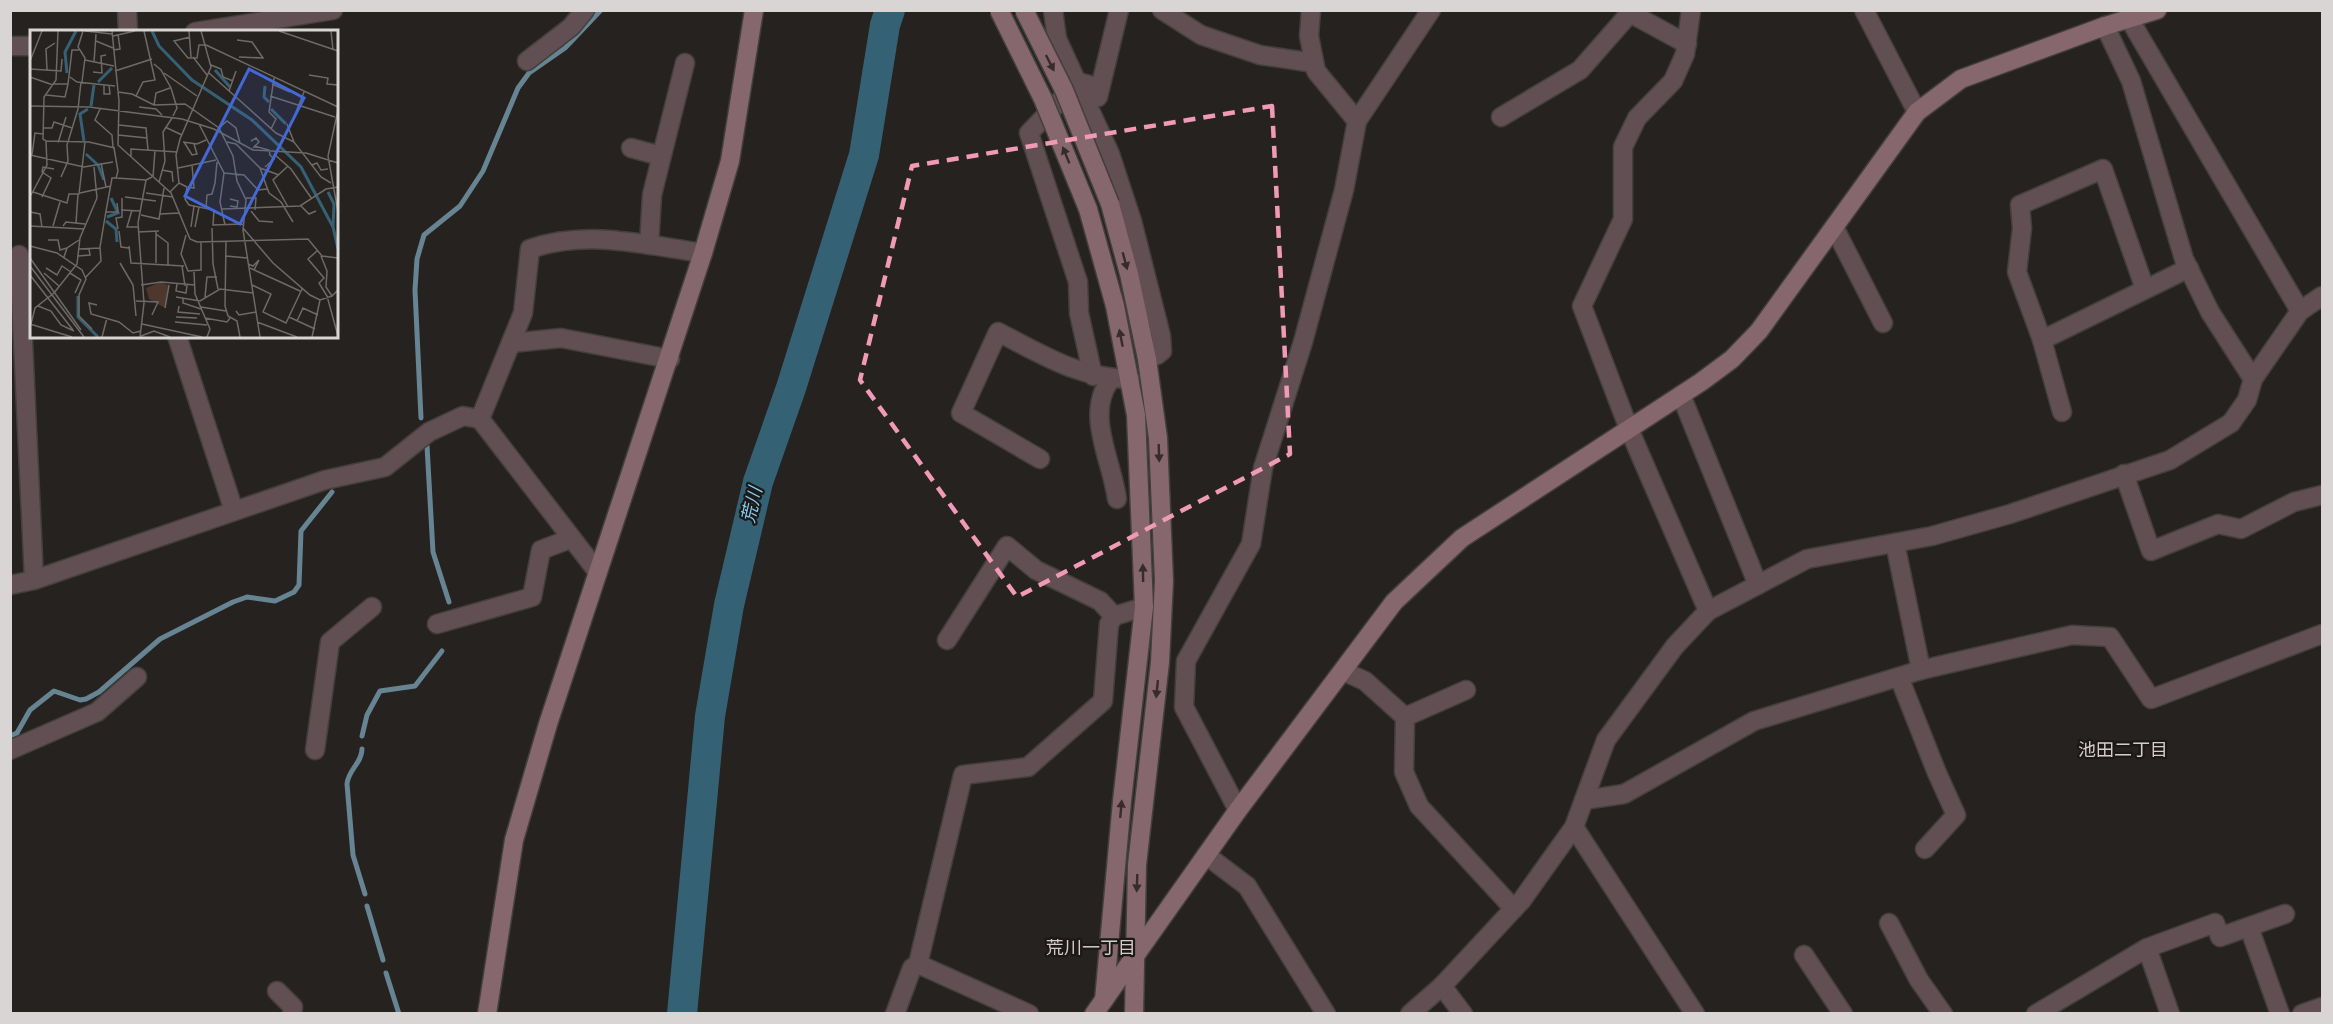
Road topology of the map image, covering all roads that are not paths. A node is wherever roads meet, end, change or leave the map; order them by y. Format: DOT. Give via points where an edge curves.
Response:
graph roads {
  1 [pos="127,10"];
  2 [pos="333,10"];
  3 [pos="585,10"];
  4 [pos="754,10"];
  5 [pos="999,10"];
  6 [pos="1024,10"];
  7 [pos="1053,10"];
  8 [pos="1119,10"];
  9 [pos="1162,10"];
  10 [pos="1311,10"];
  11 [pos="1431,10"];
  12 [pos="1691,10"];
  13 [pos="1864,10"];
  14 [pos="2157,10"];
  15 [pos="2101,18"];
  16 [pos="2130,20"];
  17 [pos="128,30"];
  18 [pos="208,30"];
  19 [pos="1687,44"];
  20 [pos="10,46"];
  21 [pos="30,46"];
  22 [pos="527,61"];
  23 [pos="685,63"];
  24 [pos="1314,63"];
  25 [pos="1078,82"];
  26 [pos="1100,88"];
  27 [pos="1917,112"];
  28 [pos="1093,116"];
  29 [pos="1501,117"];
  30 [pos="1357,121"];
  31 [pos="631,148"];
  32 [pos="661,156"];
  33 [pos="1834,227"];
  34 [pos="649,245"];
  35 [pos="703,253"];
  36 [pos="19,255"];
  37 [pos="2189,268"];
  38 [pos="2145,289"];
  39 [pos="2322,296"];
  40 [pos="2300,310"];
  41 [pos="1883,323"];
  42 [pos="178,338"];
  43 [pos="2042,340"];
  44 [pos="511,343"];
  45 [pos="670,359"];
  46 [pos="1146,359"];
  47 [pos="1102,377"];
  48 [pos="2253,379"];
  49 [pos="1130,380"];
  50 [pos="1681,395"];
  51 [pos="2062,412"];
  52 [pos="480,420"];
  53 [pos="1629,429"];
  54 [pos="1040,459"];
  55 [pos="2124,474"];
  56 [pos="2322,495"];
  57 [pos="1117,499"];
  58 [pos="234,511"];
  59 [pos="570,539"];
  60 [pos="1895,543"];
  61 [pos="597,571"];
  62 [pos="34,580"];
  63 [pos="10,585"];
  64 [pos="1758,585"];
  65 [pos="372,607"];
  66 [pos="1144,607"];
  67 [pos="1708,611"];
  68 [pos="1114,616"];
  69 [pos="436,624"];
  70 [pos="2322,634"];
  71 [pos="947,640"];
  72 [pos="1160,662"];
  73 [pos="1185,666"];
  74 [pos="1921,670"];
  75 [pos="1343,671"];
  76 [pos="137,677"];
  77 [pos="1899,677"];
  78 [pos="1466,690"];
  79 [pos="1406,717"];
  80 [pos="10,750"];
  81 [pos="315,750"];
  82 [pos="1584,800"];
  83 [pos="1238,810"];
  84 [pos="1574,827"];
  85 [pos="1925,849"];
  86 [pos="1206,855"];
  87 [pos="1514,909"];
  88 [pos="2286,914"];
  89 [pos="1889,922"];
  90 [pos="2249,927"];
  91 [pos="2147,948"];
  92 [pos="1804,955"];
  93 [pos="1134,959"];
  94 [pos="918,964"];
  95 [pos="1442,986"];
  96 [pos="277,991"];
  97 [pos="2322,1007"];
  98 [pos="1101,1009"];
  99 [pos="292,1014"];
  100 [pos="487,1014"];
  101 [pos="895,1014"];
  102 [pos="1029,1014"];
  103 [pos="1134,1014"];
  104 [pos="1326,1014"];
  105 [pos="1410,1014"];
  106 [pos="1463,1014"];
  107 [pos="1695,1014"];
  108 [pos="1843,1014"];
  109 [pos="1943,1014"];
  110 [pos="2036,1014"];
  111 [pos="2170,1014"];
  112 [pos="2280,1014"];
  113 [pos="2302,1014"];
  1 -- 17 [label="street"];
  2 -- 18 [label="street"];
  3 -- 22 [label="street" via="571,27"];
  4 -- 35 [label="street" via="730,161"];
  49 -- 5 [label="street, one-way, bridge" via="1115,306 1088,209 1043,99"];
  6 -- 46 [label="street, one-way, bridge" via="1064,90 1110,204"];
  7 -- 25 [label="street" via="1057,39"];
  8 -- 26 [label="street"];
  9 -- 24 [label="street" via="1200,34 1260,55"];
  10 -- 24 [label="street"];
  11 -- 30 [label="street"];
  12 -- 19 [label="street"];
  13 -- 27 [label="street"];
  14 -- 16 [label="street"];
  15 -- 16 [label="street"];
  15 -- 27 [label="street" via="1960,79"];
  15 -- 37 [label="street" via="2131,81"];
  16 -- 40 [label="street"];
  19 -- 29 [label="street" via="1630,13 1580,70"];
  19 -- 53 [label="street" via="1673,81 1637,118 1623,147 1623,219 1582,306"];
  20 -- 21 [label="street"];
  23 -- 32 [label="street"];
  24 -- 30 [label="street" via="1316,71"];
  25 -- 26 [label="street"];
  25 -- 28 [label="street"];
  25 -- 47 [label="street" via="1029,133 1078,282 1079,313"];
  26 -- 28 [label="street"];
  27 -- 33 [label="street"];
  28 -- 46 [label="street" via="1132,221 1161,336 1162,351"];
  30 -- 73 [label="street" via="1344,190 1306,331 1263,468 1251,543"];
  31 -- 32 [label="street"];
  32 -- 34 [label="street" via="652,195"];
  33 -- 41 [label="street"];
  33 -- 50 [label="street" via="1732,360"];
  34 -- 35 [label="street"];
  34 -- 44 [label="street" via="579,237 530,249 523,313"];
  35 -- 45 [label="street"];
  36 -- 62 [label="street"];
  37 -- 38 [label="street"];
  37 -- 48 [label="street" via="2210,312"];
  38 -- 43 [label="street"];
  38 -- 43 [label="street" via="2103,169 2020,205 2022,228 2017,272"];
  39 -- 40 [label="street"];
  40 -- 48 [label="street"];
  42 -- 58 [label="street"];
  43 -- 51 [label="street"];
  44 -- 45 [label="street" via="561,338"];
  44 -- 52 [label="street"];
  45 -- 61 [label="street"];
  46 -- 72 [label="street, one-way" via="1158,438 1164,581"];
  47 -- 49 [label="street"];
  47 -- 54 [label="street" via="1076,371 998,332 961,413"];
  47 -- 57 [label="street" via="1098,409"];
  48 -- 55 [label="street" via="2247,400 2231,423 2170,459"];
  66 -- 49 [label="street, one-way" via="1136,415"];
  50 -- 53 [label="street"];
  50 -- 64 [label="street"];
  52 -- 58 [label="street" via="463,416 429,432 385,466 324,480"];
  52 -- 59 [label="street"];
  53 -- 67 [label="street"];
  53 -- 75 [label="street" via="1462,538 1394,602"];
  55 -- 56 [label="street" via="2151,551 2218,524 2241,529 2294,502"];
  55 -- 60 [label="street" via="2010,514"];
  58 -- 62 [label="street"];
  59 -- 61 [label="street"];
  59 -- 69 [label="street" via="541,550 532,597"];
  60 -- 64 [label="street" via="1807,559"];
  60 -- 74 [label="street"];
  61 -- 100 [label="street" via="514,840"];
  62 -- 63 [label="street"];
  64 -- 67 [label="street"];
  65 -- 81 [label="street" via="330,642"];
  66 -- 68 [label="street"];
  98 -- 66 [label="street, one-way"];
  67 -- 82 [label="street" via="1676,646 1606,740"];
  68 -- 71 [label="street" via="1100,601 1036,570 1007,546"];
  68 -- 94 [label="street" via="1109,624 1103,701 1028,767 963,776"];
  70 -- 74 [label="street" via="2151,699 2110,637 2072,635"];
  72 -- 73 [label="street"];
  72 -- 93 [label="street, one-way" via="1137,865"];
  73 -- 83 [label="street" via="1184,707"];
  74 -- 77 [label="street"];
  75 -- 79 [label="street" via="1365,681"];
  75 -- 83 [label="street"];
  76 -- 80 [label="street" via="97,712"];
  77 -- 82 [label="street" via="1754,721 1624,794"];
  77 -- 85 [label="street" via="1956,814"];
  78 -- 79 [label="street"];
  79 -- 87 [label="street" via="1404,772 1419,806"];
  82 -- 84 [label="street"];
  83 -- 86 [label="street"];
  84 -- 87 [label="street"];
  84 -- 107 [label="street"];
  86 -- 93 [label="street"];
  86 -- 104 [label="street" via="1246,886"];
  87 -- 95 [label="street"];
  88 -- 90 [label="street"];
  89 -- 109 [label="street" via="1919,980"];
  90 -- 91 [label="street" via="2220,937 2215,923"];
  90 -- 112 [label="street"];
  91 -- 110 [label="street"];
  91 -- 111 [label="street"];
  92 -- 108 [label="street"];
  93 -- 98 [label="street"];
  93 -- 103 [label="street"];
  94 -- 101 [label="street" via="912,968"];
  94 -- 102 [label="street"];
  95 -- 105 [label="street"];
  95 -- 106 [label="street"];
  96 -- 99 [label="street" via="293,1007"];
  97 -- 113 [label="street"];
}
